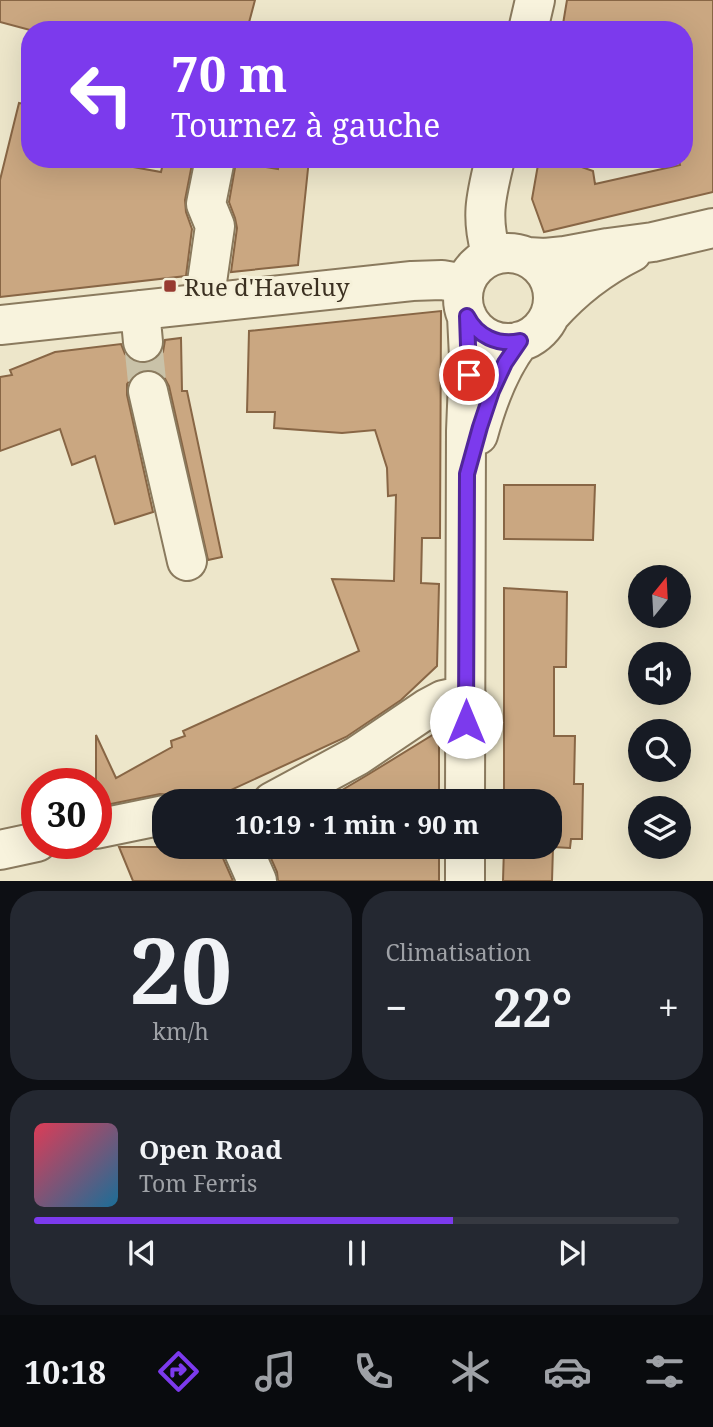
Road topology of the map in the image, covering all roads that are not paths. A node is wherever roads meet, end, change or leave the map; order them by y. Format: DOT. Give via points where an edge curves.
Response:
graph roads {
  1 [pos="535,0"];
  2 [pos="530,21"];
  3 [pos="213,168"];
  4 [pos="493,168"];
  5 [pos="713,228"];
  6 [pos="653,242"];
  7 [pos="509,257"];
  8 [pos="466,300"];
  9 [pos="204,303"];
  10 [pos="550,315"];
  11 [pos="0,325"];
  12 [pos="520,341"];
  13 [pos="148,391"];
  14 [pos="467,474"];
  15 [pos="187,561"];
  16 [pos="466,695"];
  17 [pos="296,789"];
  18 [pos="466,789"];
  19 [pos="152,817"];
  20 [pos="112,826"];
  21 [pos="21,845"];
  22 [pos="0,850"];
  23 [pos="247,859"];
  24 [pos="465,859"];
  25 [pos="257,881"];
  26 [pos="465,881"];
  1 -- 2 [label="street"];
  3 -- 9 [label="street" via="206,204 215,226"];
  4 -- 7 [label="street" via="484,221 486,237"];
  5 -- 6 [label="street"];
  6 -- 7 [label="street" via="555,258"];
  6 -- 10 [label="street" via="596,273"];
  7 -- 8 [label="street" via="475,267"];
  7 -- 10 [label="street" via="538,265 552,288"];
  8 -- 9 [label="street" via="453,281 429,280"];
  8 -- 12 [label="street" via="474,328 485,337 506,343"];
  8 -- 14 [label="street"];
  9 -- 11 [label="street" via="142,326"];
  10 -- 12 [label="street" via="533,336"];
  12 -- 14 [label="street" via="492,391"];
  13 -- 15 [label="street"];
  14 -- 16 [label="street"];
  16 -- 17 [label="street" via="428,708 357,756"];
  16 -- 18 [label="street"];
  19 -- 20 [label="street"];
  21 -- 22 [label="street"];
  23 -- 25 [label="street"];
  24 -- 26 [label="street"];
}
